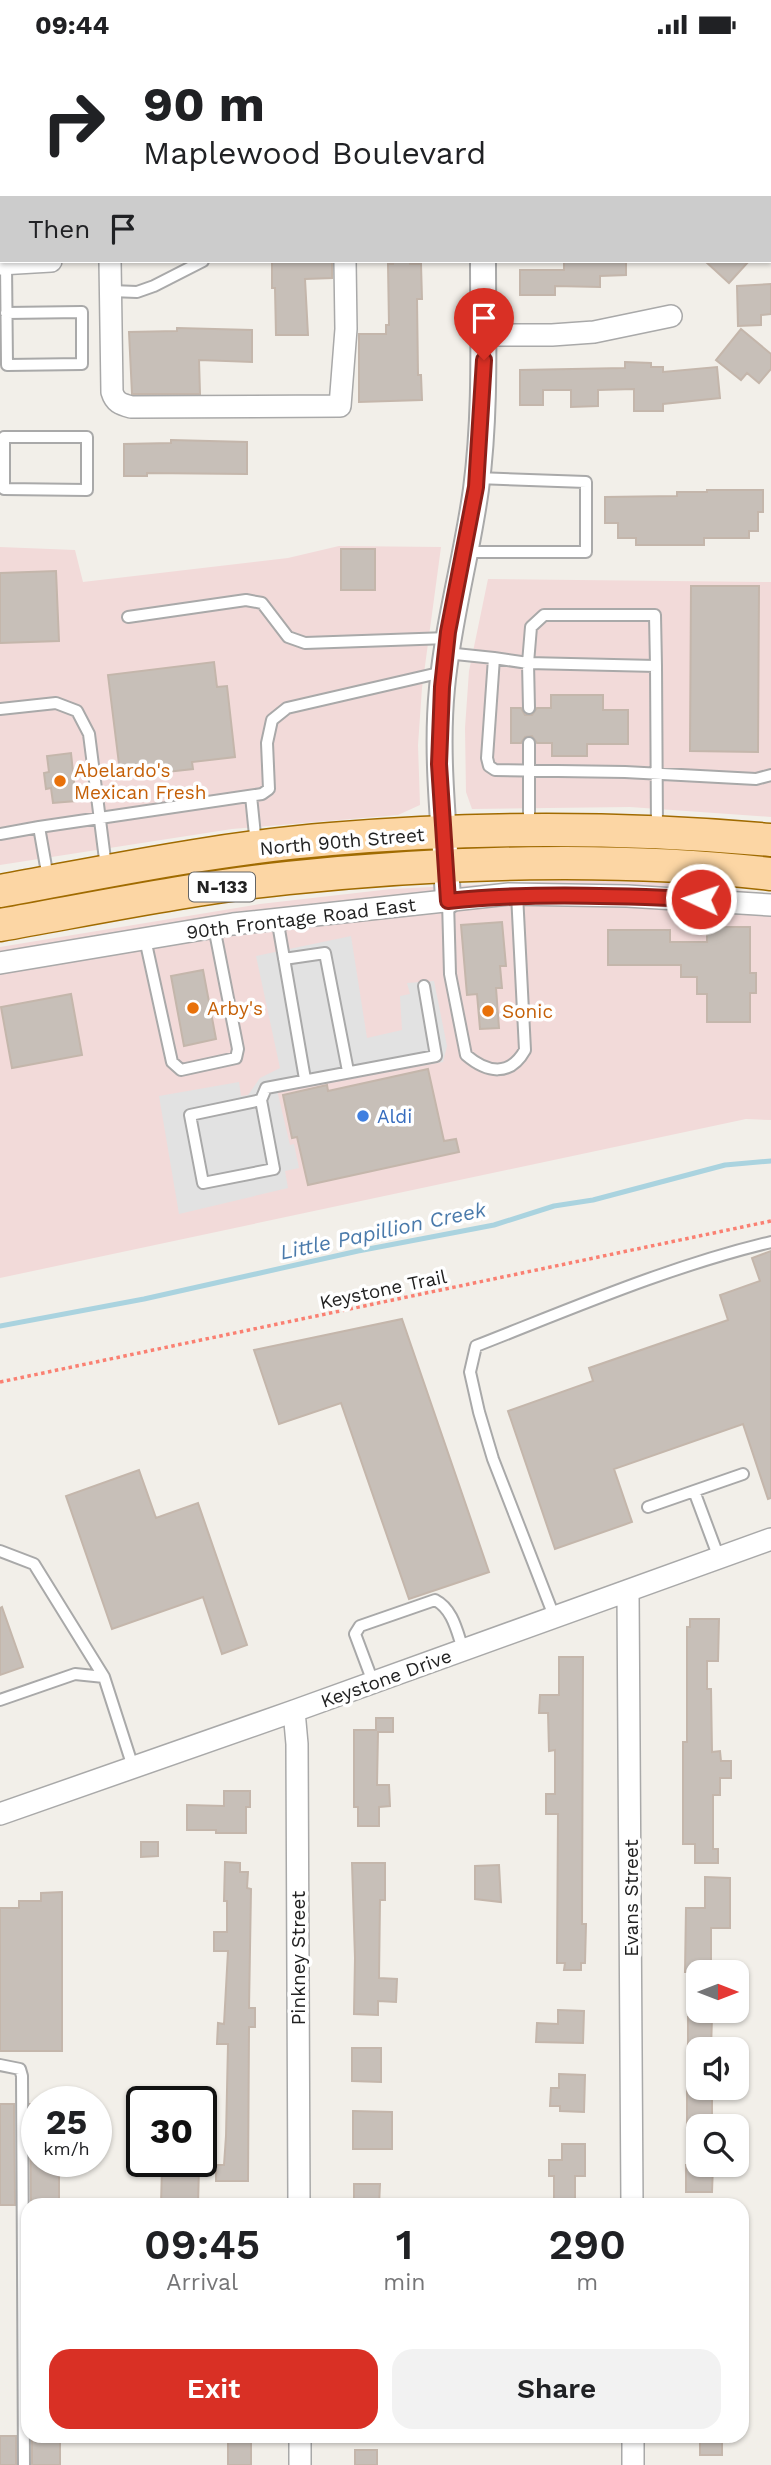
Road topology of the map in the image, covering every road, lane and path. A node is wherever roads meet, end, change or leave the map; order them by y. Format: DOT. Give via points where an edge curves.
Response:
graph roads {
  1 [pos="110,263"];
  2 [pos="199,263"];
  3 [pos="345,263"];
  4 [pos="484,263"];
  5 [pos="3,264"];
  6 [pos="111,291"];
  7 [pos="6,313"];
  8 [pos="671,316"];
  9 [pos="485,335"];
  10 [pos="2,475"];
  11 [pos="477,478"];
  12 [pos="465,552"];
  13 [pos="128,617"];
  14 [pos="446,654"];
  15 [pos="494,658"];
  16 [pos="528,663"];
  17 [pos="656,666"];
  18 [pos="528,708"];
  19 [pos="0,709"];
  20 [pos="529,743"];
  21 [pos="530,771"];
  22 [pos="657,774"];
  23 [pos="771,775"];
  24 [pos="251,796"];
  25 [pos="99,816"];
  26 [pos="39,827"];
  27 [pos="529,831"];
  28 [pos="657,832"];
  29 [pos="445,833"];
  30 [pos="0,834"];
  31 [pos="771,840"];
  32 [pos="256,847"];
  33 [pos="447,867"];
  34 [pos="107,872"];
  35 [pos="771,874"];
  36 [pos="49,882"];
  37 [pos="0,891"];
  38 [pos="517,894"];
  39 [pos="448,901"];
  40 [pos="771,905"];
  41 [pos="277,918"];
  42 [pos="0,925"];
  43 [pos="214,927"];
  44 [pos="145,939"];
  45 [pos="284,959"];
  46 [pos="0,963"];
  47 [pos="424,986"];
  48 [pos="348,1071"];
  49 [pos="305,1079"];
  50 [pos="261,1100"];
  51 [pos="771,1221"];
  52 [pos="771,1242"];
  53 [pos="0,1382"];
  54 [pos="743,1474"];
  55 [pos="694,1490"];
  56 [pos="648,1507"];
  57 [pos="771,1539"];
  58 [pos="0,1551"];
  59 [pos="719,1558"];
  60 [pos="628,1591"];
  61 [pos="554,1616"];
  62 [pos="463,1649"];
  63 [pos="104,1677"];
  64 [pos="373,1682"];
  65 [pos="0,1700"];
  66 [pos="293,1711"];
  67 [pos="133,1767"];
  68 [pos="0,1814"];
  69 [pos="0,2065"];
  70 [pos="23,2198"];
  71 [pos="299,2198"];
  72 [pos="632,2198"];
  73 [pos="24,2443"];
  74 [pos="300,2443"];
  75 [pos="633,2443"];
  76 [pos="24,2465"];
  77 [pos="300,2465"];
  78 [pos="633,2465"];
  1 -- 6 [label="street"];
  2 -- 6 [label="lane" via="137,292"];
  3 -- 6 [label="street" via="340,406 121,404 112,392"];
  4 -- 9 [label="street"];
  5 -- 7 [label="lane"];
  7 -- 7 [label="lane" via="7,365 82,364 82,312"];
  8 -- 9 [label="street" via="594,332"];
  9 -- 11 [label="street"];
  10 -- 10 [label="lane" via="4,489 87,490 87,437 4,437"];
  11 -- 12 [label="street"];
  11 -- 12 [label="lane" via="586,482 586,552"];
  12 -- 14 [label="street"];
  13 -- 14 [label="lane" via="246,600 262,603 288,636 305,643"];
  14 -- 15 [label="lane"];
  14 -- 24 [label="lane" via="288,708 272,720 267,743 269,789"];
  14 -- 29 [label="street" via="439,764"];
  15 -- 16 [label="lane"];
  15 -- 21 [label="lane" via="489,766"];
  16 -- 17 [label="lane"];
  16 -- 17 [label="lane" via="531,627 544,615 655,615"];
  16 -- 18 [label="lane"];
  17 -- 22 [label="lane"];
  19 -- 25 [label="lane" via="56,702 77,711 89,734"];
  20 -- 21 [label="lane"];
  21 -- 22 [label="lane"];
  21 -- 27 [label="lane"];
  22 -- 23 [label="lane" via="756,779"];
  22 -- 28 [label="lane"];
  24 -- 25 [label="lane"];
  24 -- 32 [label="lane"];
  25 -- 26 [label="lane"];
  25 -- 34 [label="lane"];
  26 -- 30 [label="lane"];
  26 -- 36 [label="lane"];
  27 -- 28 [label="main road, North 90th Street / N-133"];
  27 -- 29 [label="main road, North 90th Street / N-133"];
  28 -- 31 [label="main road, North 90th Street / N-133"];
  29 -- 32 [label="main road, North 90th Street / N-133"];
  29 -- 33 [label="street"];
  32 -- 34 [label="main road, North 90th Street / N-133"];
  33 -- 35 [label="main road, North 90th Street / N-133" via="637,866"];
  33 -- 39 [label="street"];
  33 -- 42 [label="main road, North 90th Street / N-133" via="248,883"];
  34 -- 36 [label="main road, North 90th Street / N-133"];
  36 -- 37 [label="main road, North 90th Street / N-133"];
  38 -- 39 [label="street, 90th Frontage Road East"];
  38 -- 39 [label="lane" via="525,1050 519,1061 496,1070 486,1069 466,1055 450,974"];
  38 -- 40 [label="street, 90th Frontage Road East"];
  39 -- 41 [label="street, 90th Frontage Road East"];
  41 -- 43 [label="street, 90th Frontage Road East"];
  41 -- 45 [label="lane"];
  43 -- 44 [label="street, 90th Frontage Road East"];
  43 -- 44 [label="lane" via="236,1058 181,1070 172,1062"];
  44 -- 46 [label="street, 90th Frontage Road East"];
  45 -- 48 [label="lane" via="325,953"];
  45 -- 49 [label="lane"];
  47 -- 48 [label="lane" via="436,1056"];
  48 -- 49 [label="lane"];
  49 -- 50 [label="lane" via="266,1088"];
  50 -- 50 [label="lane" via="190,1115 203,1183 274,1169"];
  51 -- 53 [label="path, Keystone Trail"];
  52 -- 61 [label="lane" via="630,1286 476,1346 470,1372 479,1412"];
  54 -- 55 [label="lane"];
  55 -- 56 [label="lane"];
  55 -- 59 [label="lane"];
  57 -- 59 [label="street, Keystone Drive"];
  58 -- 63 [label="lane" via="34,1564"];
  59 -- 60 [label="street, Keystone Drive"];
  60 -- 61 [label="street, Keystone Drive"];
  60 -- 72 [label="street, Evans Street"];
  61 -- 62 [label="street, Keystone Drive"];
  62 -- 64 [label="street, Keystone Drive"];
  62 -- 64 [label="lane" via="449,1612 435,1600 360,1626 355,1634"];
  63 -- 65 [label="lane" via="75,1674"];
  63 -- 67 [label="lane"];
  64 -- 66 [label="street, Keystone Drive"];
  66 -- 67 [label="street, Keystone Drive"];
  66 -- 71 [label="street, Pinkney Street" via="297,1744"];
  67 -- 68 [label="street, Keystone Drive"];
  69 -- 70 [label="lane" via="20,2069 22,2076"];
  73 -- 76 [label="lane"];
  74 -- 77 [label="street"];
  75 -- 78 [label="street"];
}
